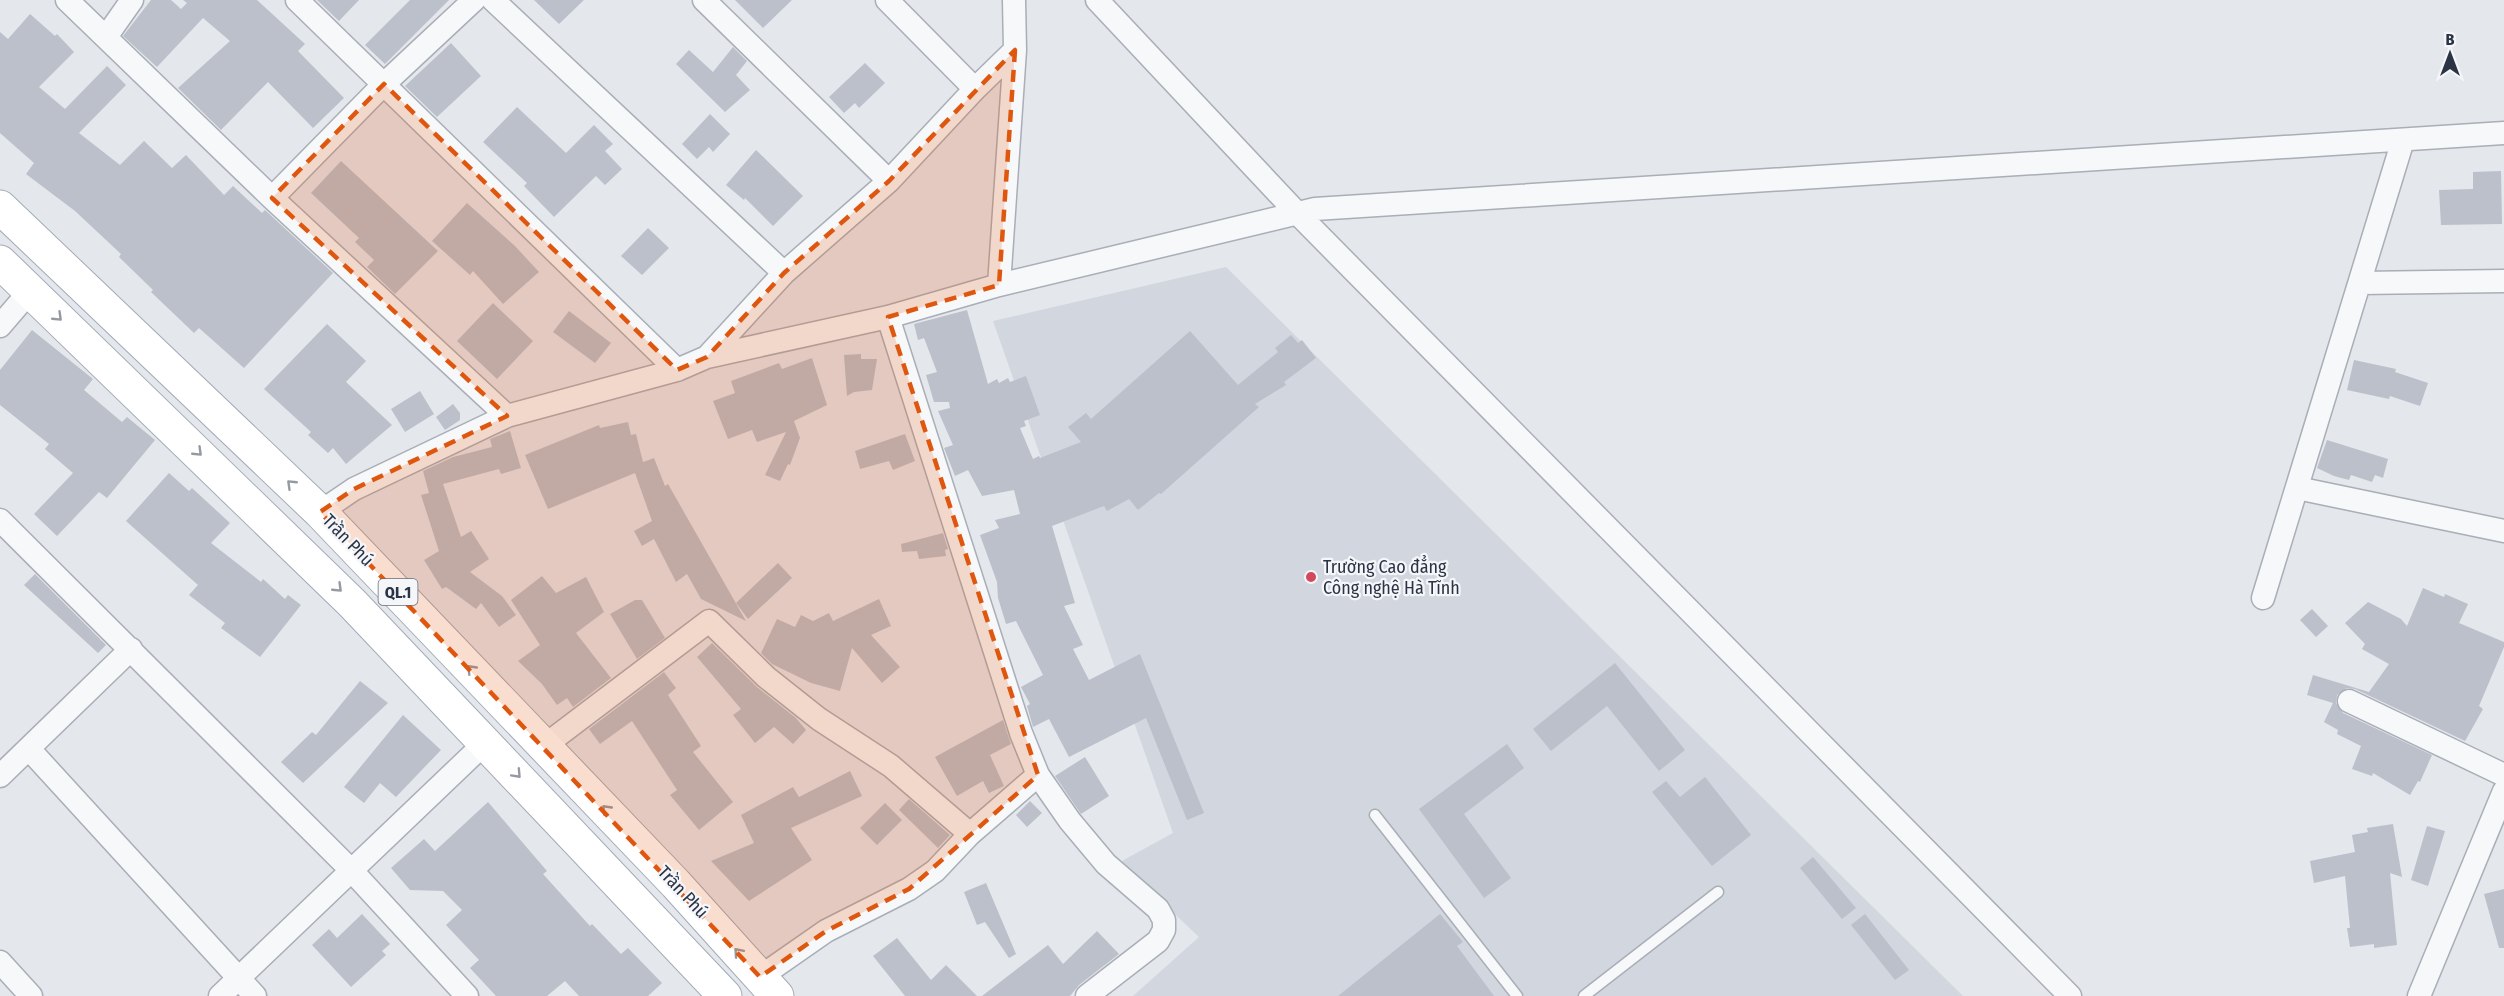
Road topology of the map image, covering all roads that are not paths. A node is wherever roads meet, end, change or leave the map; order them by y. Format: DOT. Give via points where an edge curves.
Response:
graph roads {
  1 [pos="67,0"];
  2 [pos="132,0"];
  3 [pos="297,0"];
  4 [pos="474,0"];
  5 [pos="493,0"];
  6 [pos="704,0"];
  7 [pos="887,0"];
  8 [pos="1014,0"];
  9 [pos="1097,0"];
  10 [pos="106,37"];
  11 [pos="1015,50"];
  12 [pos="384,84"];
  13 [pos="975,89"];
  14 [pos="2504,134"];
  15 [pos="2403,140"];
  16 [pos="889,182"];
  17 [pos="272,198"];
  18 [pos="0,207"];
  19 [pos="1297,213"];
  20 [pos="0,262"];
  21 [pos="784,273"];
  22 [pos="2504,281"];
  23 [pos="2361,283"];
  24 [pos="999,285"];
  25 [pos="30,291"];
  26 [pos="888,317"];
  27 [pos="0,326"];
  28 [pos="707,357"];
  29 [pos="677,370"];
  30 [pos="507,416"];
  31 [pos="2297,488"];
  32 [pos="320,512"];
  33 [pos="0,520"];
  34 [pos="2504,531"];
  35 [pos="2263,598"];
  36 [pos="131,649"];
  37 [pos="2349,701"];
  38 [pos="486,742"];
  39 [pos="544,746"];
  40 [pos="29,748"];
  41 [pos="1038,775"];
  42 [pos="2504,775"];
  43 [pos="0,776"];
  44 [pos="2504,792"];
  45 [pos="1375,815"];
  46 [pos="970,834"];
  47 [pos="352,871"];
  48 [pos="1718,892"];
  49 [pos="0,962"];
  50 [pos="239,978"];
  51 [pos="769,987"];
  52 [pos="31,996"];
  53 [pos="220,996"];
  54 [pos="255,996"];
  55 [pos="467,996"];
  56 [pos="725,996"];
  57 [pos="1087,996"];
  58 [pos="1516,996"];
  59 [pos="1584,996"];
  60 [pos="2070,996"];
  61 [pos="2419,996"];
  1 -- 10 [label="street"];
  2 -- 10 [label="street"];
  3 -- 12 [label="street"];
  4 -- 12 [label="street"];
  5 -- 21 [label="street"];
  6 -- 16 [label="street"];
  7 -- 13 [label="street"];
  8 -- 11 [label="street"];
  9 -- 19 [label="street"];
  10 -- 17 [label="street"];
  11 -- 13 [label="street"];
  11 -- 24 [label="street"];
  12 -- 17 [label="street"];
  12 -- 29 [label="street"];
  13 -- 16 [label="street"];
  14 -- 15 [label="street"];
  15 -- 19 [label="street"];
  15 -- 23 [label="street"];
  16 -- 21 [label="street"];
  17 -- 30 [label="street"];
  32 -- 18 [label="main road, Trần Phú / QL.1, one-way"];
  19 -- 24 [label="street"];
  19 -- 60 [label="street"];
  20 -- 25 [label="main road, QL.1"];
  21 -- 28 [label="street"];
  22 -- 23 [label="street"];
  23 -- 31 [label="street"];
  24 -- 26 [label="street"];
  25 -- 27 [label="street"];
  25 -- 38 [label="main road, QL.1, one-way" via="352,603"];
  26 -- 28 [label="street"];
  26 -- 41 [label="street"];
  28 -- 29 [label="street"];
  29 -- 30 [label="street"];
  30 -- 32 [label="street" via="354,489"];
  31 -- 34 [label="street"];
  31 -- 35 [label="street"];
  39 -- 32 [label="main road, Trần Phú / QL.1, one-way"];
  33 -- 36 [label="street"];
  36 -- 40 [label="street"];
  36 -- 47 [label="street"];
  37 -- 42 [label="street"];
  38 -- 47 [label="street"];
  38 -- 56 [label="main road, QL.1, one-way"];
  39 -- 46 [label="street" via="708,621 766,676 819,719 891,766"];
  51 -- 39 [label="main road, Trần Phú / QL.1, one-way"];
  40 -- 43 [label="street"];
  40 -- 50 [label="street"];
  41 -- 46 [label="street"];
  41 -- 57 [label="street" via="1106,864 1158,909 1164,920 1158,941"];
  44 -- 61 [label="street"];
  45 -- 58 [label="lane"];
  46 -- 51 [label="street" via="935,871 909,889 826,931"];
  47 -- 50 [label="street"];
  47 -- 55 [label="street"];
  48 -- 59 [label="lane"];
  49 -- 52 [label="street"];
  50 -- 53 [label="street"];
  50 -- 54 [label="street"];
}
